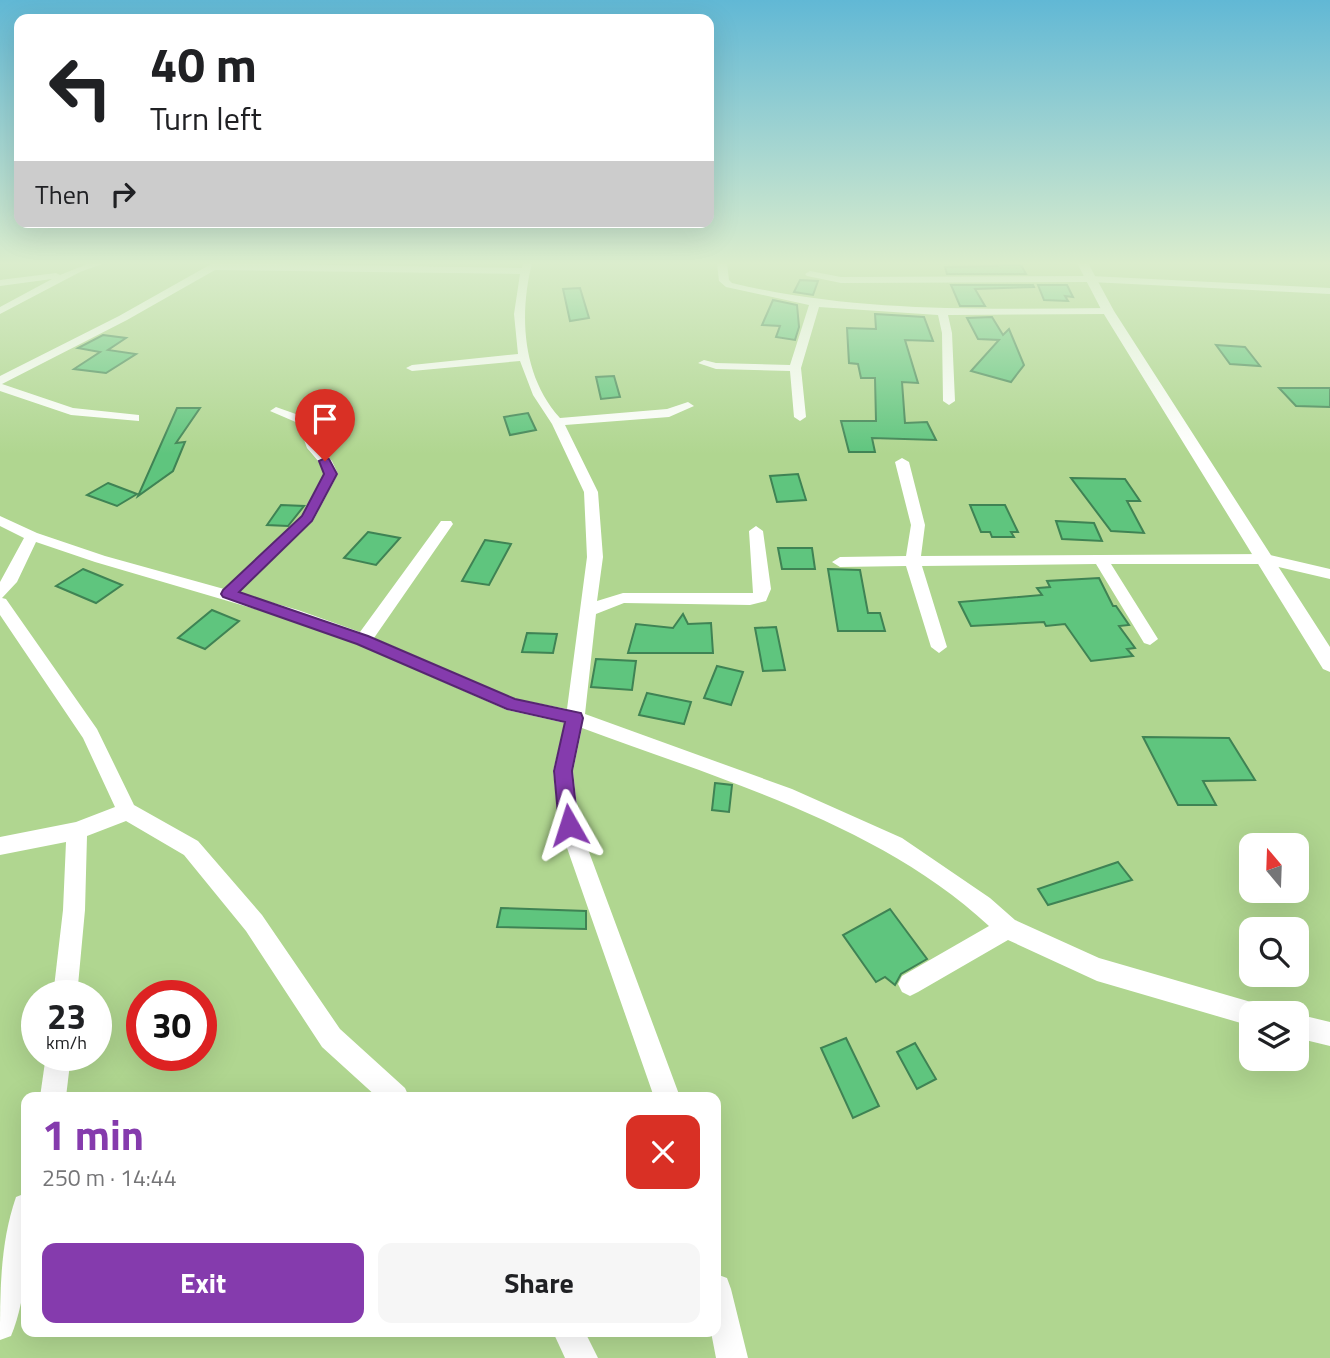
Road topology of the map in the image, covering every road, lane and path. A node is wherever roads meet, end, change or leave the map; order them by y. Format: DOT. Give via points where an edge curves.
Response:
graph roads {
  1 [pos="107,326"];
  2 [pos="519,326"];
  3 [pos="808,326"];
  4 [pos="945,326"];
  5 [pos="1118,326"];
  6 [pos="523,357"];
  7 [pos="704,363"];
  8 [pos="412,368"];
  9 [pos="795,368"];
  10 [pos="0,381"];
  11 [pos="0,387"];
  12 [pos="949,401"];
  13 [pos="688,406"];
  14 [pos="276,411"];
  15 [pos="800,417"];
  16 [pos="135,418"];
  17 [pos="557,422"];
  18 [pos="902,462"];
  19 [pos="0,520"];
  20 [pos="446,524"];
  21 [pos="756,531"];
  22 [pos="32,536"];
  23 [pos="1266,559"];
  24 [pos="1101,561"];
  25 [pos="840,562"];
  26 [pos="913,563"];
  27 [pos="1330,574"];
  28 [pos="0,593"];
  29 [pos="228,594"];
  30 [pos="0,603"];
  31 [pos="588,611"];
  32 [pos="1150,639"];
  33 [pos="363,640"];
  34 [pos="939,647"];
  35 [pos="1330,664"];
  36 [pos="575,718"];
  37 [pos="127,811"];
  38 [pos="77,831"];
  39 [pos="0,846"];
  40 [pos="1007,928"];
  41 [pos="67,980"];
  42 [pos="910,984"];
  43 [pos="1239,1011"];
  44 [pos="1309,1029"];
  45 [pos="1330,1034"];
  46 [pos="56,1071"];
  47 [pos="53,1092"];
  48 [pos="390,1092"];
  49 [pos="665,1092"];
  50 [pos="21,1230"];
  51 [pos="721,1311"];
  52 [pos="0,1325"];
  53 [pos="571,1337"];
  54 [pos="582,1358"];
  55 [pos="732,1358"];
  1 -- 10 [label="street"];
  2 -- 6 [label="street"];
  3 -- 9 [label="street"];
  4 -- 12 [label="street"];
  5 -- 23 [label="street"];
  6 -- 8 [label="street"];
  6 -- 17 [label="street"];
  7 -- 9 [label="street"];
  9 -- 15 [label="street"];
  11 -- 16 [label="street" via="71,411"];
  13 -- 17 [label="street" via="669,412"];
  14 -- 29 [label="street" via="303,421 313,448 331,474 308,518"];
  17 -- 31 [label="street" via="591,492 595,557"];
  18 -- 26 [label="street" via="918,525"];
  19 -- 22 [label="street"];
  20 -- 33 [label="street"];
  21 -- 31 [label="street" via="760,597 623,598"];
  22 -- 28 [label="street"];
  22 -- 29 [label="street"];
  23 -- 24 [label="street"];
  23 -- 27 [label="street"];
  23 -- 35 [label="street"];
  24 -- 26 [label="street"];
  24 -- 32 [label="street"];
  25 -- 26 [label="street"];
  26 -- 34 [label="street"];
  29 -- 33 [label="street"];
  30 -- 37 [label="street" via="90,734"];
  31 -- 36 [label="street"];
  33 -- 36 [label="street" via="513,705"];
  36 -- 40 [label="street" via="785,795 895,845 982,905"];
  36 -- 49 [label="street" via="563,771 569,825"];
  37 -- 38 [label="street"];
  37 -- 48 [label="street" via="191,848 254,923 331,1038"];
  38 -- 39 [label="street"];
  38 -- 41 [label="street"];
  40 -- 42 [label="street"];
  40 -- 43 [label="street" via="1097,969"];
  44 -- 45 [label="street"];
  46 -- 47 [label="street"];
  50 -- 52 [label="street"];
  51 -- 55 [label="street"];
  53 -- 54 [label="street"];
}
